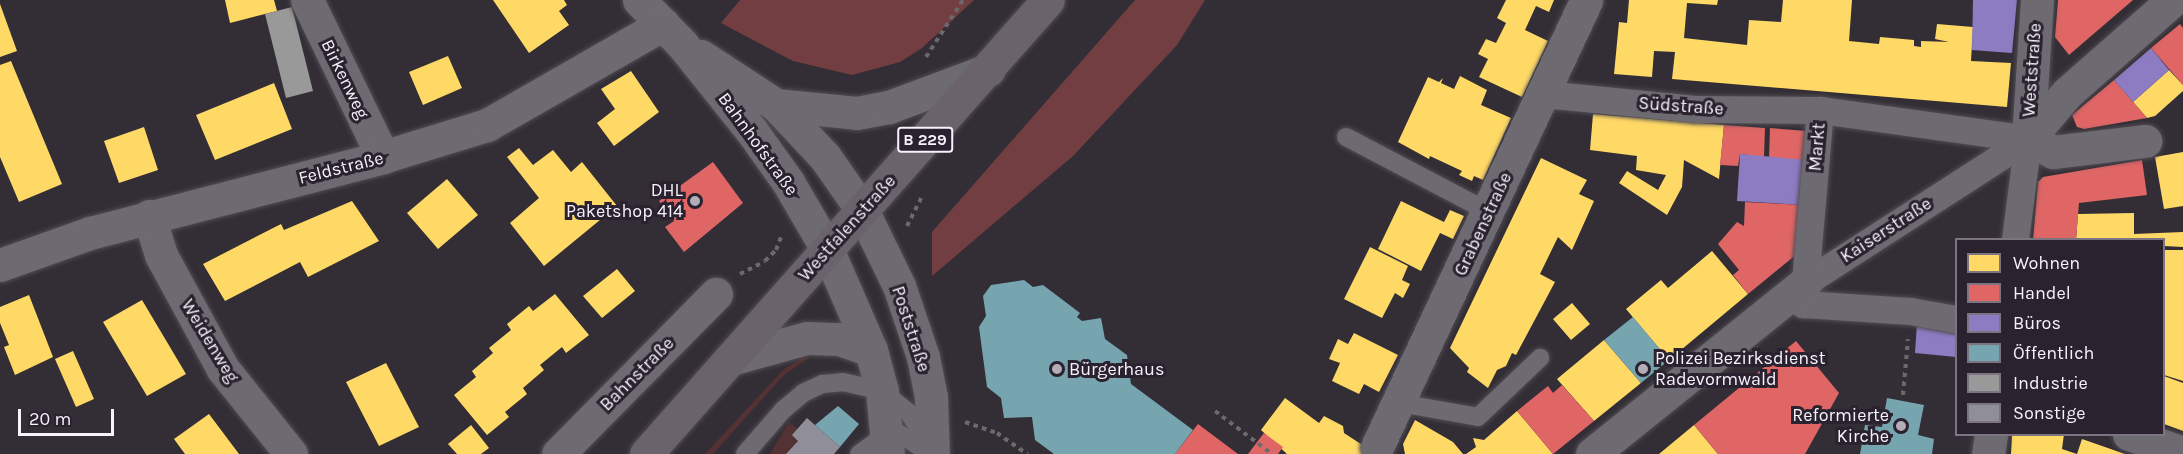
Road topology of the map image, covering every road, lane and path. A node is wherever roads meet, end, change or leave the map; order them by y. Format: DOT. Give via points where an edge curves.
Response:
graph roads {
  1 [pos="307,0"];
  2 [pos="639,0"];
  3 [pos="1048,0"];
  4 [pos="1586,0"];
  5 [pos="2037,0"];
  6 [pos="2173,0"];
  7 [pos="672,34"];
  8 [pos="988,70"];
  9 [pos="1542,94"];
  10 [pos="776,105"];
  11 [pos="1820,110"];
  12 [pos="1346,137"];
  13 [pos="2028,139"];
  14 [pos="2145,141"];
  15 [pos="383,157"];
  16 [pos="862,210"];
  17 [pos="1489,212"];
  18 [pos="148,216"];
  19 [pos="2015,238"];
  20 [pos="827,249"];
  21 [pos="0,265"];
  22 [pos="1806,282"];
  23 [pos="716,294"];
  24 [pos="1955,319"];
  25 [pos="1908,330"];
  26 [pos="871,350"];
  27 [pos="1539,358"];
  28 [pos="730,359"];
  29 [pos="882,391"];
  30 [pos="1904,395"];
  31 [pos="1398,403"];
  32 [pos="1215,411"];
  33 [pos="960,420"];
  34 [pos="1991,436"];
  35 [pos="2132,436"];
  36 [pos="887,444"];
  37 [pos="1375,451"];
  38 [pos="2183,453"];
  39 [pos="291,454"];
  40 [pos="558,454"];
  41 [pos="646,454"];
  42 [pos="745,454"];
  43 [pos="859,454"];
  44 [pos="932,454"];
  45 [pos="1027,454"];
  46 [pos="1272,454"];
  47 [pos="1592,454"];
  48 [pos="1988,454"];
  1 -- 15 [label="street, Birkenweg"];
  2 -- 7 [label="street, Bahnhofstraße"];
  3 -- 8 [label="main road, Westfalenstraße / B 229"];
  4 -- 9 [label="street, Grabenstraße"];
  5 -- 13 [label="street, Weststraße"];
  6 -- 13 [label="street, Kaiserstraße" via="2067,93"];
  7 -- 10 [label="street, Bahnhofstraße"];
  7 -- 15 [label="street, Feldstraße" via="486,125"];
  7 -- 20 [label="street, Bahnhofstraße" via="788,182"];
  8 -- 10 [label="street" via="889,107 857,113"];
  8 -- 16 [label="main road, Westfalenstraße / B 229"];
  9 -- 11 [label="street, Südstraße" via="1695,109"];
  9 -- 17 [label="street, Grabenstraße"];
  10 -- 16 [label="street, Bahnhofstraße" via="825,157"];
  11 -- 13 [label="street, Markt"];
  11 -- 22 [label="street, Markt"];
  12 -- 17 [label="lane"];
  13 -- 14 [label="street" via="2053,152"];
  13 -- 19 [label="street"];
  13 -- 22 [label="street, Kaiserstraße"];
  15 -- 18 [label="street, Feldstraße"];
  16 -- 20 [label="main road, Westfalenstraße / B 229"];
  16 -- 44 [label="street, Poststraße" via="898,286 923,357 931,397"];
  17 -- 31 [label="street, Grabenstraße"];
  18 -- 21 [label="street, Feldstraße"];
  18 -- 39 [label="street, Weidenweg" via="161,255 223,369"];
  20 -- 26 [label="street"];
  20 -- 28 [label="main road, Westfalenstraße / B 229"];
  22 -- 24 [label="street, Markt" via="1803,304 1910,311"];
  22 -- 47 [label="street, Kaiserstraße"];
  23 -- 40 [label="street, Bahnstraße"];
  25 -- 30 [label="path"];
  26 -- 28 [label="street" via="839,339 807,338"];
  26 -- 29 [label="street"];
  27 -- 31 [label="lane" via="1478,417"];
  28 -- 41 [label="main road, Westfalenstraße / B 229"];
  29 -- 36 [label="street"];
  29 -- 42 [label="lane" via="843,382 822,384 783,410"];
  29 -- 44 [label="lane" via="909,413 924,433"];
  31 -- 37 [label="street, Grabenstraße"];
  32 -- 46 [label="path"];
  33 -- 45 [label="path" via="997,433"];
  34 -- 48 [label="street"];
  35 -- 38 [label="street"];
  36 -- 43 [label="lane"];
  36 -- 44 [label="lane" via="910,437"];
}
